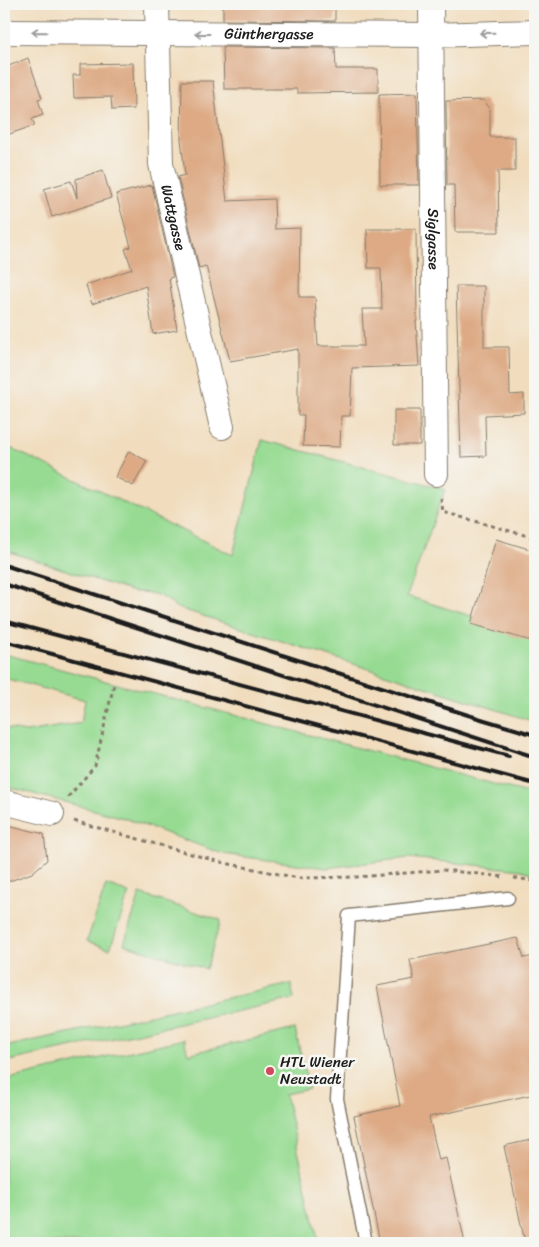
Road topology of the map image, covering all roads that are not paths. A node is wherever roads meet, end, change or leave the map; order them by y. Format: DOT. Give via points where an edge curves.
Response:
graph roads {
  1 [pos="157,4"];
  2 [pos="431,4"];
  3 [pos="4,32"];
  4 [pos="535,32"];
  5 [pos="158,34"];
  6 [pos="432,35"];
  7 [pos="222,427"];
  8 [pos="436,474"];
  9 [pos="4,802"];
  10 [pos="52,814"];
  11 [pos="508,898"];
  12 [pos="366,1243"];
  1 -- 5 [label="street, Wattgasse"];
  2 -- 6 [label="street, Siglgasse"];
  5 -- 3 [label="street, Günthergasse, one-way"];
  4 -- 6 [label="street, Günthergasse, one-way"];
  6 -- 5 [label="street, Günthergasse, one-way"];
  5 -- 7 [label="street, Wattgasse" via="160,164"];
  6 -- 8 [label="street, Siglgasse"];
  9 -- 10 [label="street"];
  11 -- 12 [label="lane" via="350,916 336,1099"];
}
